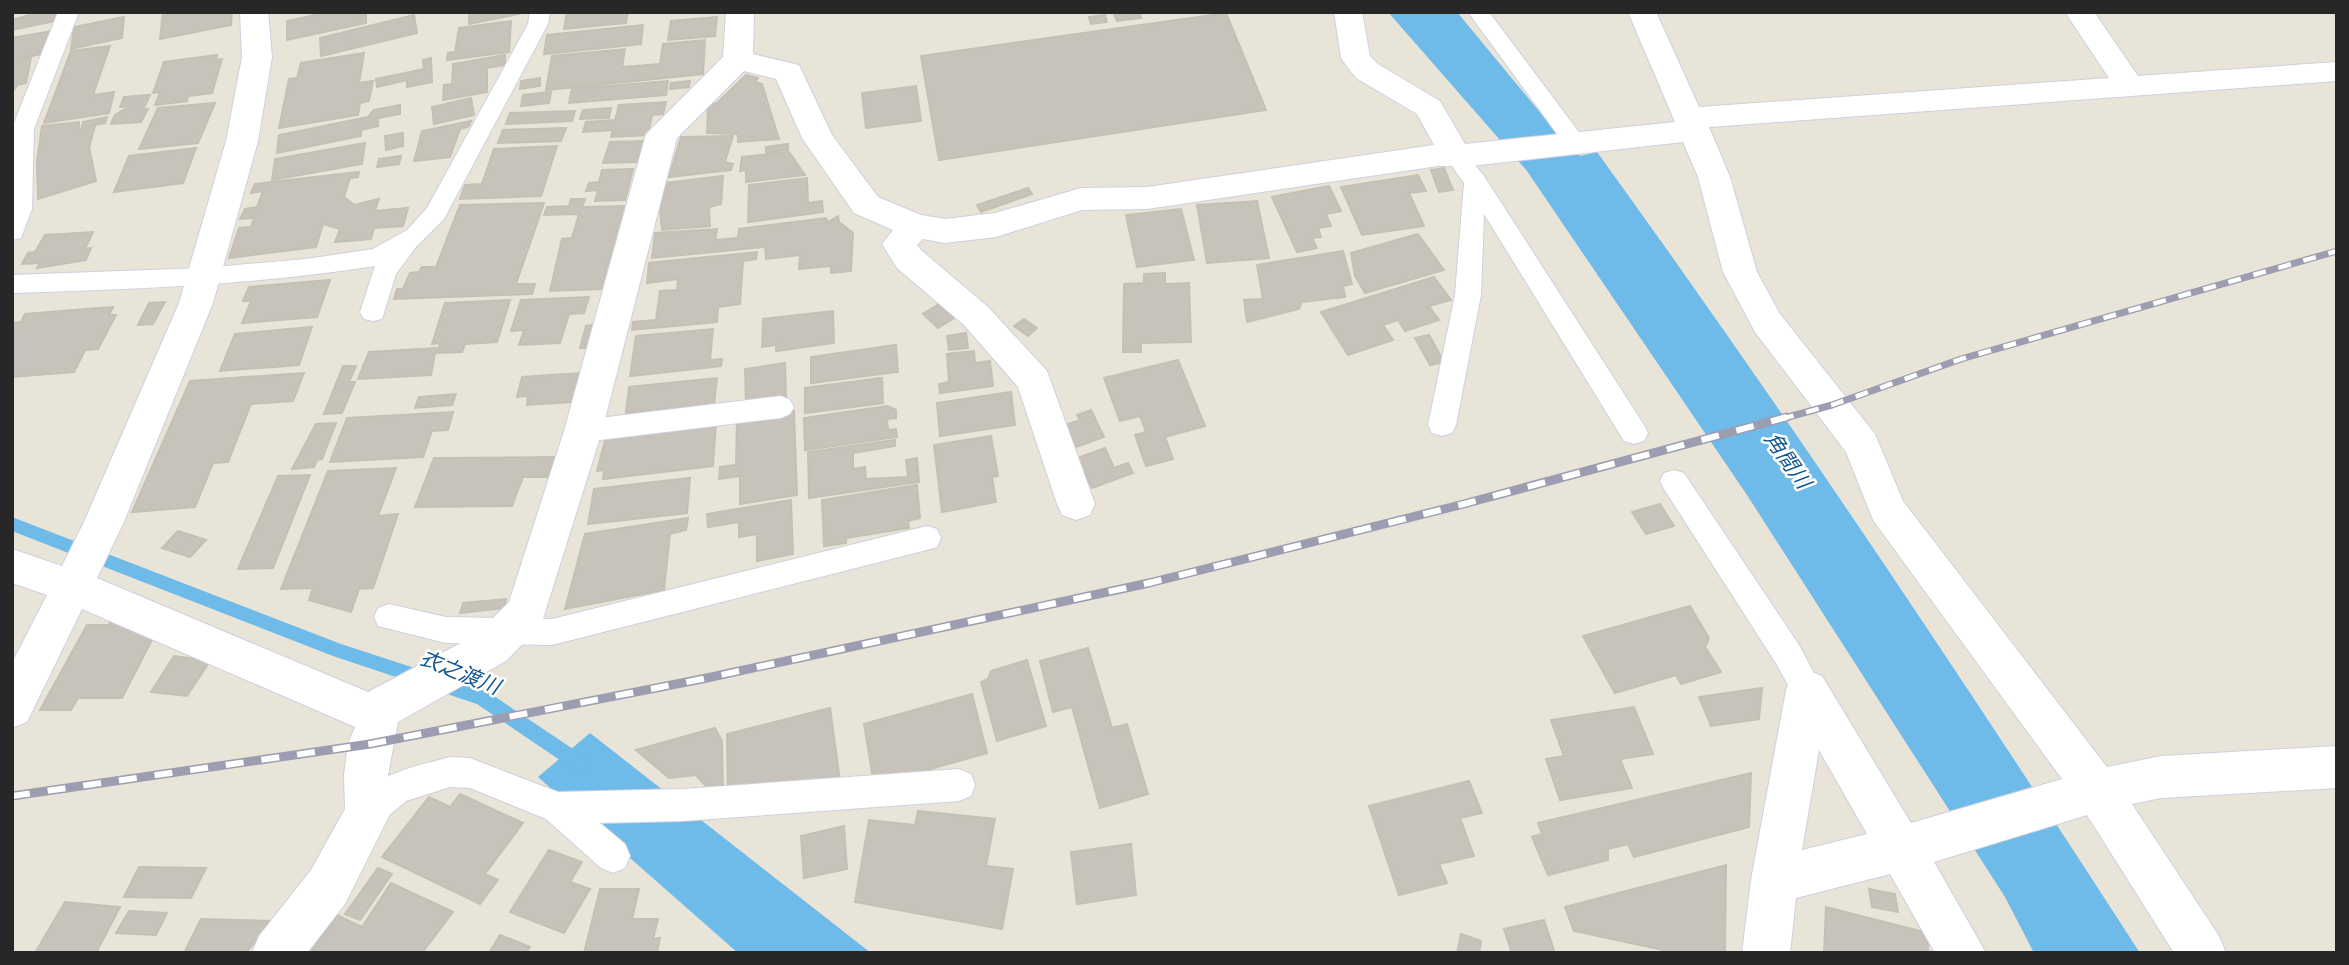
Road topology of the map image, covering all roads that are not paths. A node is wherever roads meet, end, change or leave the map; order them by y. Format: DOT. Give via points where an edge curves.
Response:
graph roads {
  1 [pos="69,12"];
  2 [pos="254,12"];
  3 [pos="540,12"];
  4 [pos="740,12"];
  5 [pos="1348,12"];
  6 [pos="1478,12"];
  7 [pos="1642,12"];
  8 [pos="2079,12"];
  9 [pos="738,60"];
  10 [pos="820,64"];
  11 [pos="2337,71"];
  12 [pos="788,72"];
  13 [pos="2130,86"];
  14 [pos="1693,124"];
  15 [pos="1572,144"];
  16 [pos="1468,164"];
  17 [pos="915,226"];
  18 [pos="12,232"];
  19 [pos="416,236"];
  20 [pos="204,277"];
  21 [pos="12,284"];
  22 [pos="373,312"];
  23 [pos="781,407"];
  24 [pos="1441,425"];
  25 [pos="583,431"];
  26 [pos="1634,433"];
  27 [pos="1674,481"];
  28 [pos="1076,504"];
  29 [pos="927,538"];
  30 [pos="12,566"];
  31 [pos="75,582"];
  32 [pos="389,617"];
  33 [pos="499,640"];
  34 [pos="1807,690"];
  35 [pos="12,708"];
  36 [pos="380,710"];
  37 [pos="2337,767"];
  38 [pos="959,785"];
  39 [pos="2090,793"];
  40 [pos="565,807"];
  41 [pos="368,812"];
  42 [pos="1908,847"];
  43 [pos="614,856"];
  44 [pos="1774,880"];
  45 [pos="276,953"];
  46 [pos="1766,953"];
  47 [pos="1962,953"];
  48 [pos="2202,953"];
  1 -- 18 [label="lane" via="23,129 20,209"];
  2 -- 20 [label="street" via="257,57 242,141"];
  3 -- 19 [label="lane" via="538,24 443,201"];
  4 -- 9 [label="street"];
  5 -- 16 [label="street" via="1356,58 1367,71 1429,108"];
  6 -- 15 [label="lane"];
  7 -- 14 [label="street"];
  8 -- 13 [label="street"];
  9 -- 12 [label="street"];
  9 -- 25 [label="street" via="662,134"];
  10 -- 12 [label="street"];
  11 -- 13 [label="street"];
  12 -- 17 [label="street" via="818,138 866,205"];
  13 -- 14 [label="street"];
  14 -- 15 [label="street"];
  14 -- 39 [label="street" via="1714,177 1740,272 1767,323 1862,445 1887,509"];
  15 -- 16 [label="street"];
  16 -- 17 [label="street" via="1438,155 1147,198 1081,199 996,225 945,231"];
  16 -- 24 [label="lane" via="1473,191 1468,295"];
  16 -- 26 [label="lane"];
  17 -- 28 [label="street" via="899,244 909,259 975,316 1034,381"];
  19 -- 20 [label="lane" via="379,257"];
  19 -- 22 [label="lane" via="385,271"];
  20 -- 21 [label="lane"];
  20 -- 31 [label="street"];
  23 -- 25 [label="lane"];
  25 -- 33 [label="street" via="526,612"];
  27 -- 34 [label="lane"];
  29 -- 33 [label="lane" via="552,632"];
  30 -- 31 [label="street"];
  31 -- 35 [label="street"];
  31 -- 36 [label="street"];
  32 -- 33 [label="lane"];
  33 -- 36 [label="street"];
  34 -- 42 [label="street"];
  34 -- 44 [label="street"];
  36 -- 41 [label="street" via="366,775"];
  37 -- 39 [label="street" via="2161,777"];
  38 -- 40 [label="lane" via="683,805"];
  39 -- 42 [label="street"];
  39 -- 48 [label="street"];
  40 -- 41 [label="lane" via="470,773 450,772 396,788"];
  40 -- 43 [label="lane"];
  41 -- 45 [label="street" via="328,887"];
  42 -- 44 [label="street"];
  42 -- 47 [label="street"];
  44 -- 46 [label="street"];
}
